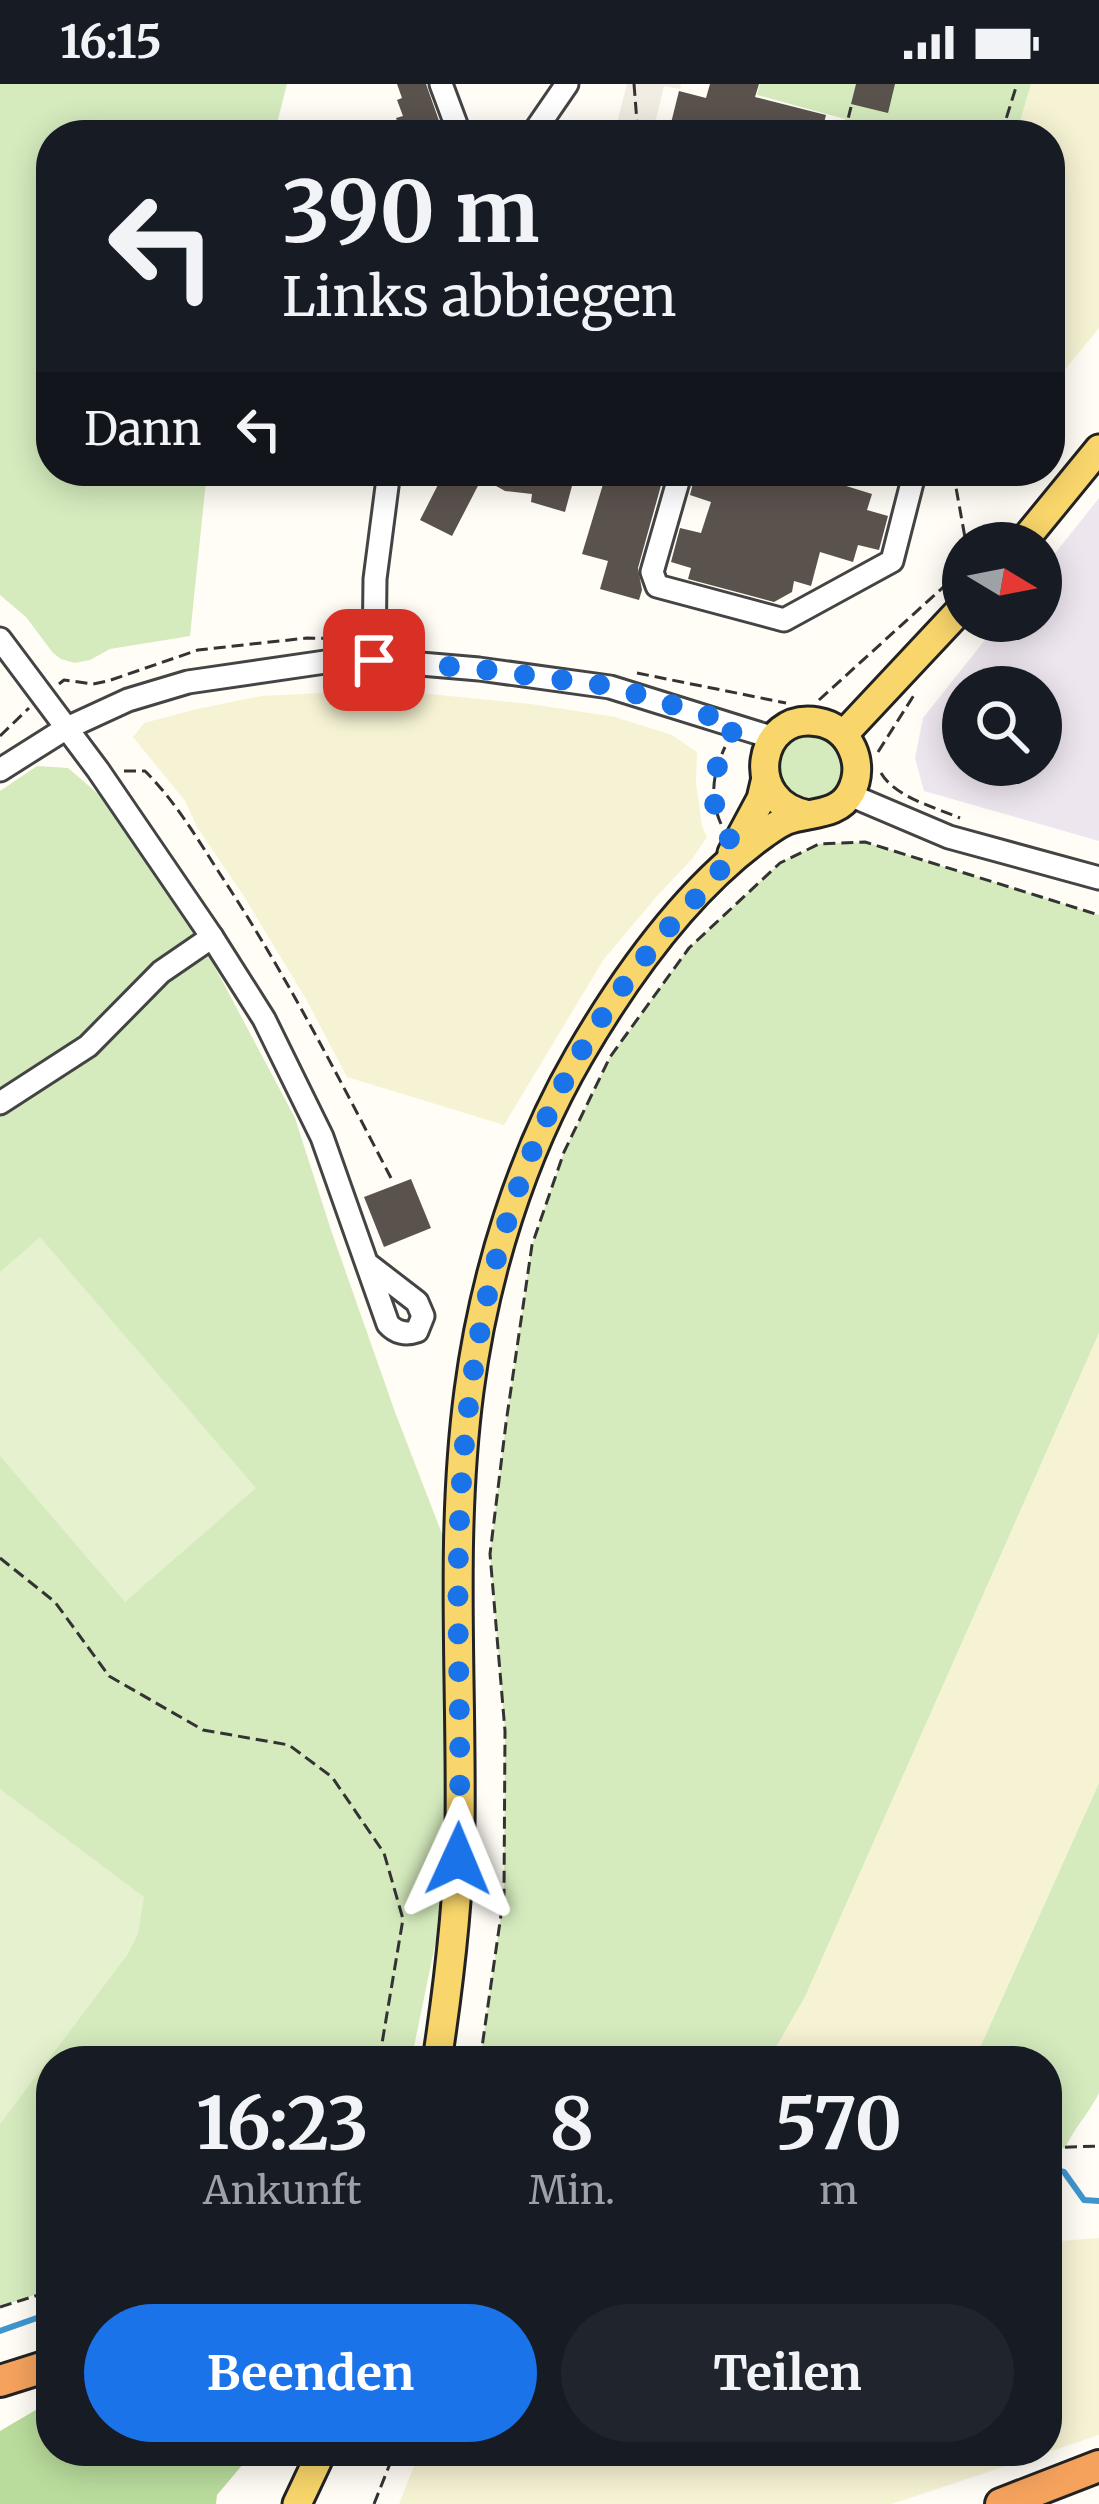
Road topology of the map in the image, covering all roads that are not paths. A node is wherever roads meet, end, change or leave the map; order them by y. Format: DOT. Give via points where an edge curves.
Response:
graph roads {
  1 [pos="441,84"];
  2 [pos="566,84"];
  3 [pos="454,120"];
  4 [pos="542,120"];
  5 [pos="1099,449"];
  6 [pos="387,486"];
  7 [pos="677,486"];
  8 [pos="911,486"];
  9 [pos="1039,522"];
  10 [pos="942,630"];
  11 [pos="0,639"];
  12 [pos="374,650"];
  13 [pos="65,730"];
  14 [pos="844,734"];
  15 [pos="774,738"];
  16 [pos="0,770"];
  17 [pos="765,782"];
  18 [pos="850,795"];
  19 [pos="809,815"];
  20 [pos="730,855"];
  21 [pos="1099,878"];
  22 [pos="212,938"];
  23 [pos="0,1103"];
  24 [pos="369,1264"];
  25 [pos="439,2046"];
  26 [pos="36,2369"];
  27 [pos="0,2380"];
  28 [pos="315,2466"];
  29 [pos="1099,2466"];
  30 [pos="297,2504"];
  31 [pos="1001,2504"];
  1 -- 3 [label="street"];
  2 -- 4 [label="street"];
  5 -- 9 [label="main road"];
  6 -- 12 [label="street"];
  7 -- 8 [label="street" via="652,572 657,586 784,620 892,561"];
  10 -- 14 [label="main road"];
  11 -- 13 [label="street"];
  12 -- 13 [label="street" via="188,682"];
  12 -- 15 [label="street" via="610,686"];
  13 -- 16 [label="street"];
  13 -- 22 [label="street"];
  14 -- 15 [label="main road" via="816,721"];
  14 -- 18 [label="main road" via="857,760"];
  15 -- 17 [label="main road"];
  17 -- 19 [label="main road" via="782,805"];
  17 -- 20 [label="main road"];
  18 -- 19 [label="main road"];
  18 -- 21 [label="street" via="949,837"];
  19 -- 20 [label="main road"];
  20 -- 25 [label="main road" via="632,975 579,1057 536,1146 488,1291 464,1441 460,1827"];
  22 -- 23 [label="street" via="161,972 88,1046"];
  22 -- 24 [label="street" via="264,1019 322,1137"];
  26 -- 27 [label="highway"];
  28 -- 30 [label="main road"];
  29 -- 31 [label="highway"];
}
